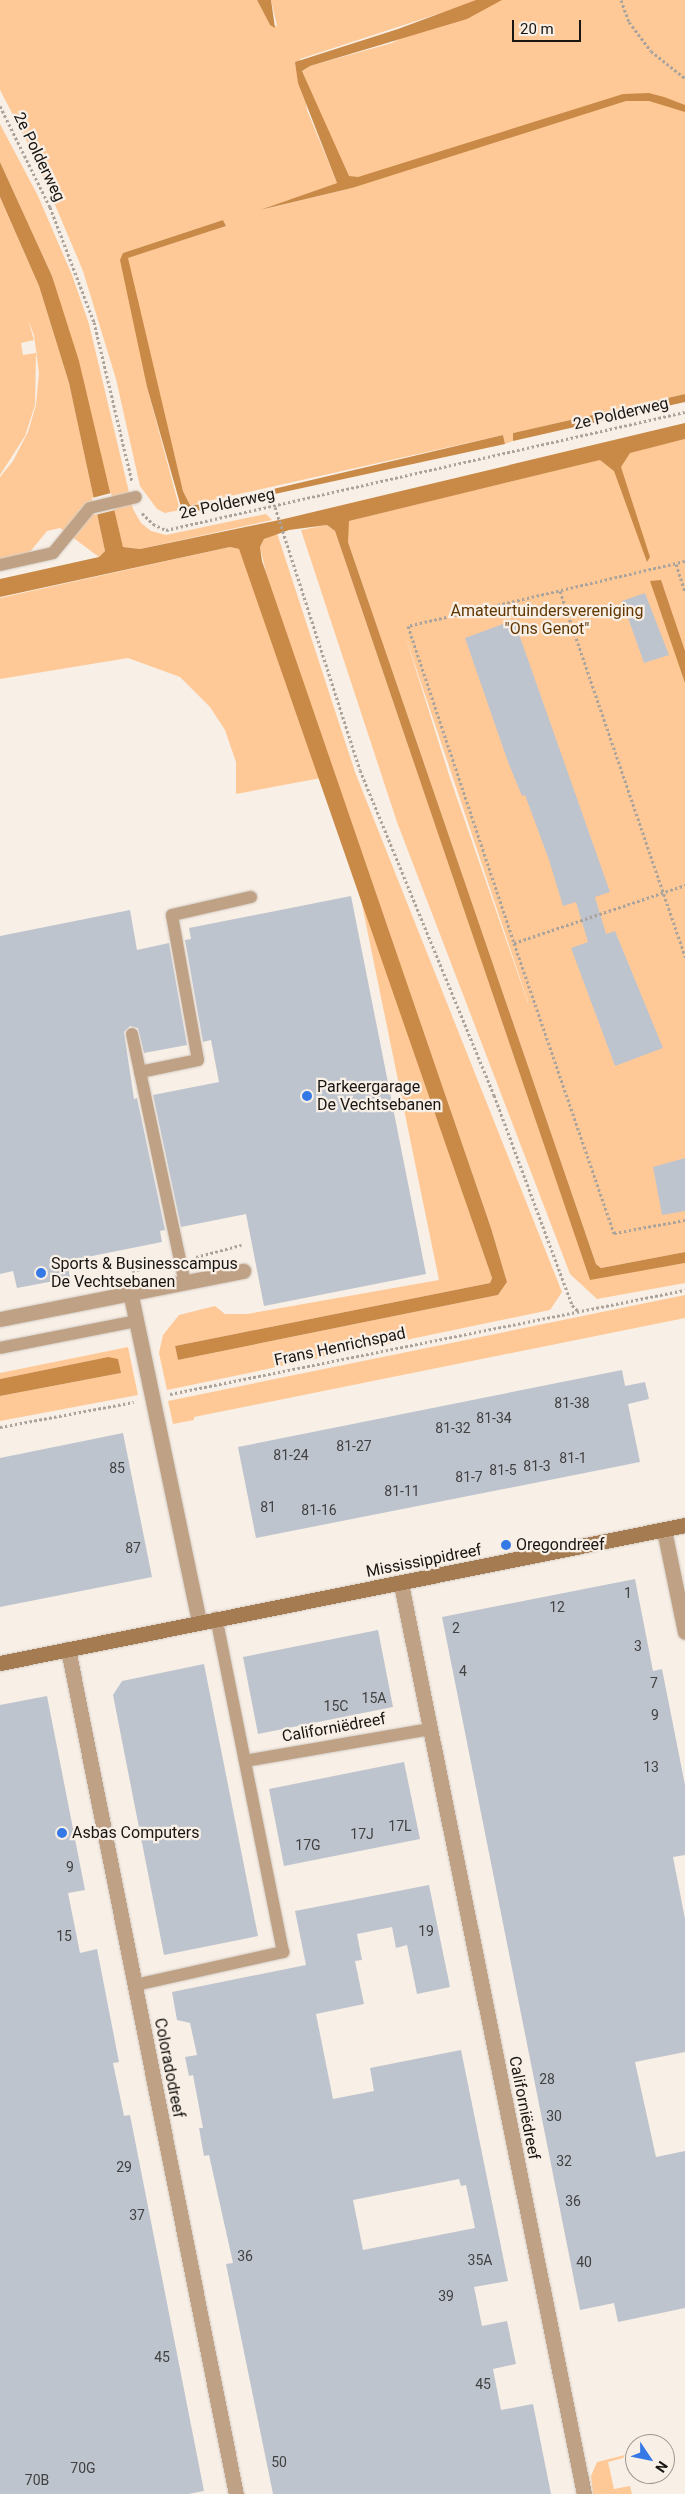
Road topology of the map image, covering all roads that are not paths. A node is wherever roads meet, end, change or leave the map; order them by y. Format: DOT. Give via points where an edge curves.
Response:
graph roads {
  1 [pos="136,497"];
  2 [pos="0,565"];
  3 [pos="251,897"];
  4 [pos="132,1034"];
  5 [pos="140,1072"];
  6 [pos="243,1271"];
  7 [pos="185,1283"];
  8 [pos="131,1296"];
  9 [pos="0,1319"];
  10 [pos="136,1321"];
  11 [pos="0,1348"];
  12 [pos="685,1525"];
  13 [pos="664,1530"];
  14 [pos="400,1584"];
  15 [pos="216,1618"];
  16 [pos="199,1622"];
  17 [pos="685,1632"];
  18 [pos="68,1649"];
  19 [pos="0,1662"];
  20 [pos="430,1729"];
  21 [pos="245,1761"];
  22 [pos="135,1985"];
  23 [pos="236,2494"];
  24 [pos="584,2494"];
  1 -- 2 [label="lane" via="90,508 53,553"];
  3 -- 5 [label="lane" via="172,915 198,1060"];
  4 -- 5 [label="lane"];
  5 -- 7 [label="lane"];
  6 -- 7 [label="street"];
  7 -- 8 [label="street"];
  8 -- 9 [label="street"];
  8 -- 10 [label="street"];
  10 -- 11 [label="lane"];
  10 -- 16 [label="street"];
  12 -- 13 [label="street, Mississippidreef"];
  13 -- 14 [label="street, Mississippidreef"];
  13 -- 17 [label="street"];
  14 -- 15 [label="street, Mississippidreef"];
  14 -- 20 [label="street, Californiëdreef"];
  15 -- 16 [label="street, Mississippidreef"];
  15 -- 21 [label="lane"];
  16 -- 18 [label="street, Mississippidreef"];
  18 -- 19 [label="street, Mississippidreef"];
  18 -- 22 [label="street, Coloradodreef"];
  20 -- 21 [label="lane, Californiëdreef"];
  20 -- 24 [label="street, Californiëdreef"];
  21 -- 22 [label="lane" via="283,1952"];
  22 -- 23 [label="street, Coloradodreef"];
}
